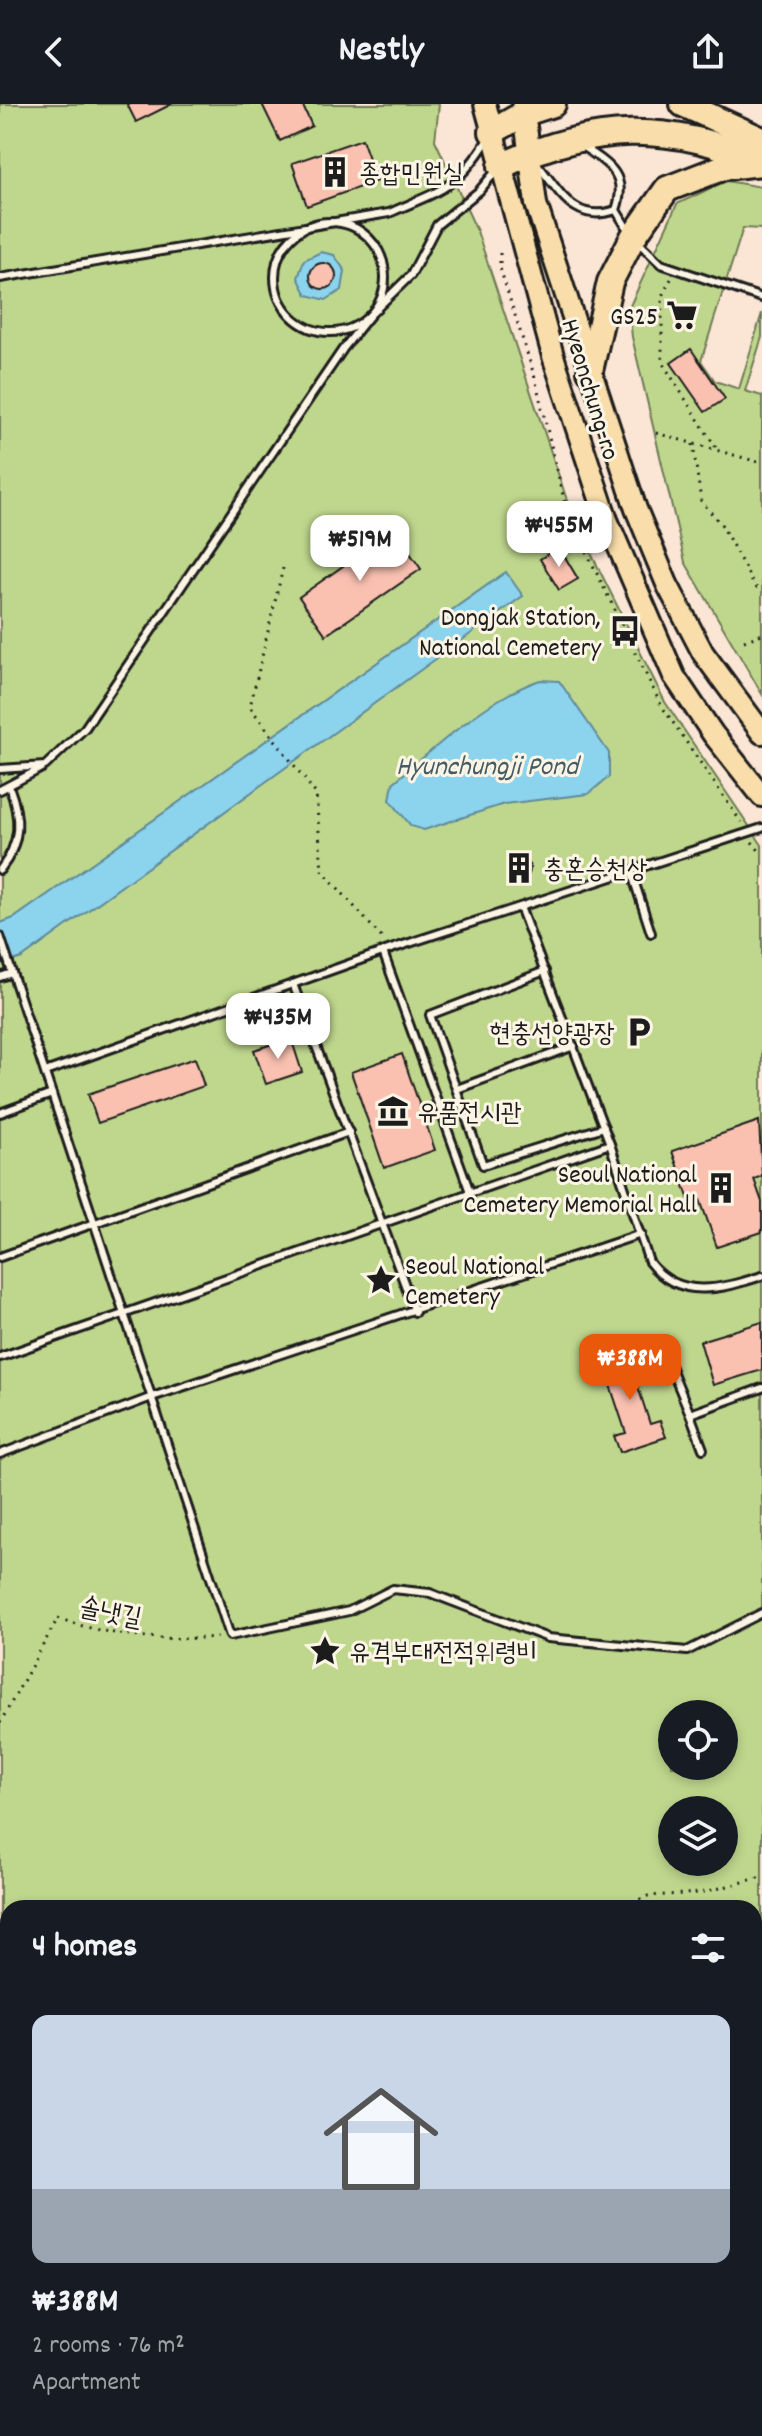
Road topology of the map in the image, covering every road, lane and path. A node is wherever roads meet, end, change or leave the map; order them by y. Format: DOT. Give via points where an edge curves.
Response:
graph roads {
  1 [pos="485,104"];
  2 [pos="553,104"];
  3 [pos="683,104"];
  4 [pos="524,109"];
  5 [pos="492,132"];
  6 [pos="570,139"];
  7 [pos="762,140"];
  8 [pos="529,153"];
  9 [pos="762,162"];
  10 [pos="501,166"];
  11 [pos="616,210"];
  12 [pos="318,223"];
  13 [pos="633,237"];
  14 [pos="0,278"];
  15 [pos="672,279"];
  16 [pos="762,298"];
  17 [pos="371,314"];
  18 [pos="590,371"];
  19 [pos="656,433"];
  20 [pos="693,444"];
  21 [pos="718,451"];
  22 [pos="762,463"];
  23 [pos="283,568"];
  24 [pos="762,590"];
  25 [pos="762,634"];
  26 [pos="744,641"];
  27 [pos="762,733"];
  28 [pos="45,766"];
  29 [pos="0,769"];
  30 [pos="9,786"];
  31 [pos="0,790"];
  32 [pos="762,796"];
  33 [pos="762,828"];
  34 [pos="0,870"];
  35 [pos="631,871"];
  36 [pos="520,907"];
  37 [pos="651,933"];
  38 [pos="0,936"];
  39 [pos="387,950"];
  40 [pos="545,971"];
  41 [pos="12,973"];
  42 [pos="0,977"];
  43 [pos="293,984"];
  44 [pos="574,1046"];
  45 [pos="45,1072"];
  46 [pos="457,1089"];
  47 [pos="52,1094"];
  48 [pos="0,1113"];
  49 [pos="604,1127"];
  50 [pos="349,1132"];
  51 [pos="610,1144"];
  52 [pos="470,1192"];
  53 [pos="384,1223"];
  54 [pos="95,1224"];
  55 [pos="641,1234"];
  56 [pos="0,1257"];
  57 [pos="762,1276"];
  58 [pos="415,1312"];
  59 [pos="124,1313"];
  60 [pos="666,1356"];
  61 [pos="0,1357"];
  62 [pos="762,1388"];
  63 [pos="152,1397"];
  64 [pos="690,1414"];
  65 [pos="703,1449"];
  66 [pos="0,1454"];
  67 [pos="762,1613"];
  68 [pos="230,1636"];
  69 [pos="0,1723"];
  70 [pos="762,1877"];
  71 [pos="638,1900"];
  1 -- 5 [label="main road, Hyeonchung-ro"];
  2 -- 4 [label="highway"];
  3 -- 7 [label="highway"];
  4 -- 5 [label="highway"];
  4 -- 8 [label="main road, Hyeonchung-ro"];
  5 -- 10 [label="main road, Hyeonchung-ro"];
  5 -- 12 [label="lane" via="469,170 446,188 389,213"];
  6 -- 8 [label="highway"];
  6 -- 9 [label="highway" via="629,130 664,132 719,143"];
  6 -- 11 [label="lane" via="607,162 620,182"];
  8 -- 10 [label="highway"];
  8 -- 11 [label="lane" via="582,212 597,216"];
  8 -- 18 [label="main road, Hyeonchung-ro" via="536,204"];
  9 -- 13 [label="highway" via="724,167 667,189"];
  10 -- 17 [label="lane" via="437,225 411,275"];
  10 -- 32 [label="main road, Hyeonchung-ro" via="570,413 644,611 674,676"];
  11 -- 13 [label="lane"];
  12 -- 14 [label="lane"];
  12 -- 17 [label="lane" via="352,227 378,250 385,283"];
  12 -- 17 [label="lane" via="294,236 277,259 274,278 287,313 311,328 338,332"];
  13 -- 16 [label="lane" via="661,264"];
  13 -- 18 [label="highway" via="610,282"];
  15 -- 21 [label="path" via="662,296 662,362"];
  17 -- 28 [label="lane" via="85,728"];
  18 -- 27 [label="main road, Hyeonchung-ro" via="667,584 703,653"];
  19 -- 20 [label="path"];
  20 -- 21 [label="path"];
  20 -- 24 [label="path" via="701,501 721,524 755,587"];
  21 -- 22 [label="path"];
  23 -- 39 [label="path" via="250,707 316,794 322,870"];
  25 -- 26 [label="path"];
  28 -- 29 [label="lane"];
  28 -- 30 [label="lane"];
  30 -- 31 [label="lane"];
  30 -- 34 [label="lane" via="19,832 14,852"];
  33 -- 35 [label="lane"];
  35 -- 36 [label="lane"];
  35 -- 37 [label="lane"];
  36 -- 39 [label="lane"];
  36 -- 40 [label="lane"];
  38 -- 41 [label="lane"];
  39 -- 43 [label="lane"];
  39 -- 52 [label="lane"];
  40 -- 44 [label="lane"];
  40 -- 46 [label="lane" via="430,1015"];
  41 -- 42 [label="lane"];
  41 -- 45 [label="lane"];
  43 -- 45 [label="lane"];
  43 -- 50 [label="lane"];
  44 -- 46 [label="lane"];
  44 -- 49 [label="lane"];
  45 -- 47 [label="lane"];
  46 -- 49 [label="lane" via="483,1165"];
  47 -- 48 [label="lane"];
  47 -- 54 [label="lane"];
  49 -- 51 [label="lane"];
  50 -- 53 [label="lane"];
  50 -- 54 [label="lane"];
  51 -- 52 [label="lane"];
  51 -- 55 [label="lane"];
  52 -- 53 [label="lane"];
  53 -- 58 [label="lane"];
  53 -- 59 [label="lane"];
  54 -- 56 [label="lane"];
  54 -- 59 [label="lane"];
  55 -- 57 [label="lane" via="649,1262 674,1284 716,1289"];
  55 -- 58 [label="lane"];
  58 -- 63 [label="lane"];
  59 -- 61 [label="lane"];
  59 -- 63 [label="lane"];
  60 -- 64 [label="lane"];
  62 -- 64 [label="lane"];
  63 -- 66 [label="lane"];
  63 -- 68 [label="lane"];
  64 -- 65 [label="lane"];
  67 -- 68 [label="lane" via="687,1651 548,1638 430,1593 393,1589 349,1611"];
  68 -- 69 [label="path, 솔냇길" via="150,1637 85,1628 58,1618"];
  70 -- 71 [label="path" via="701,1893"];
}
